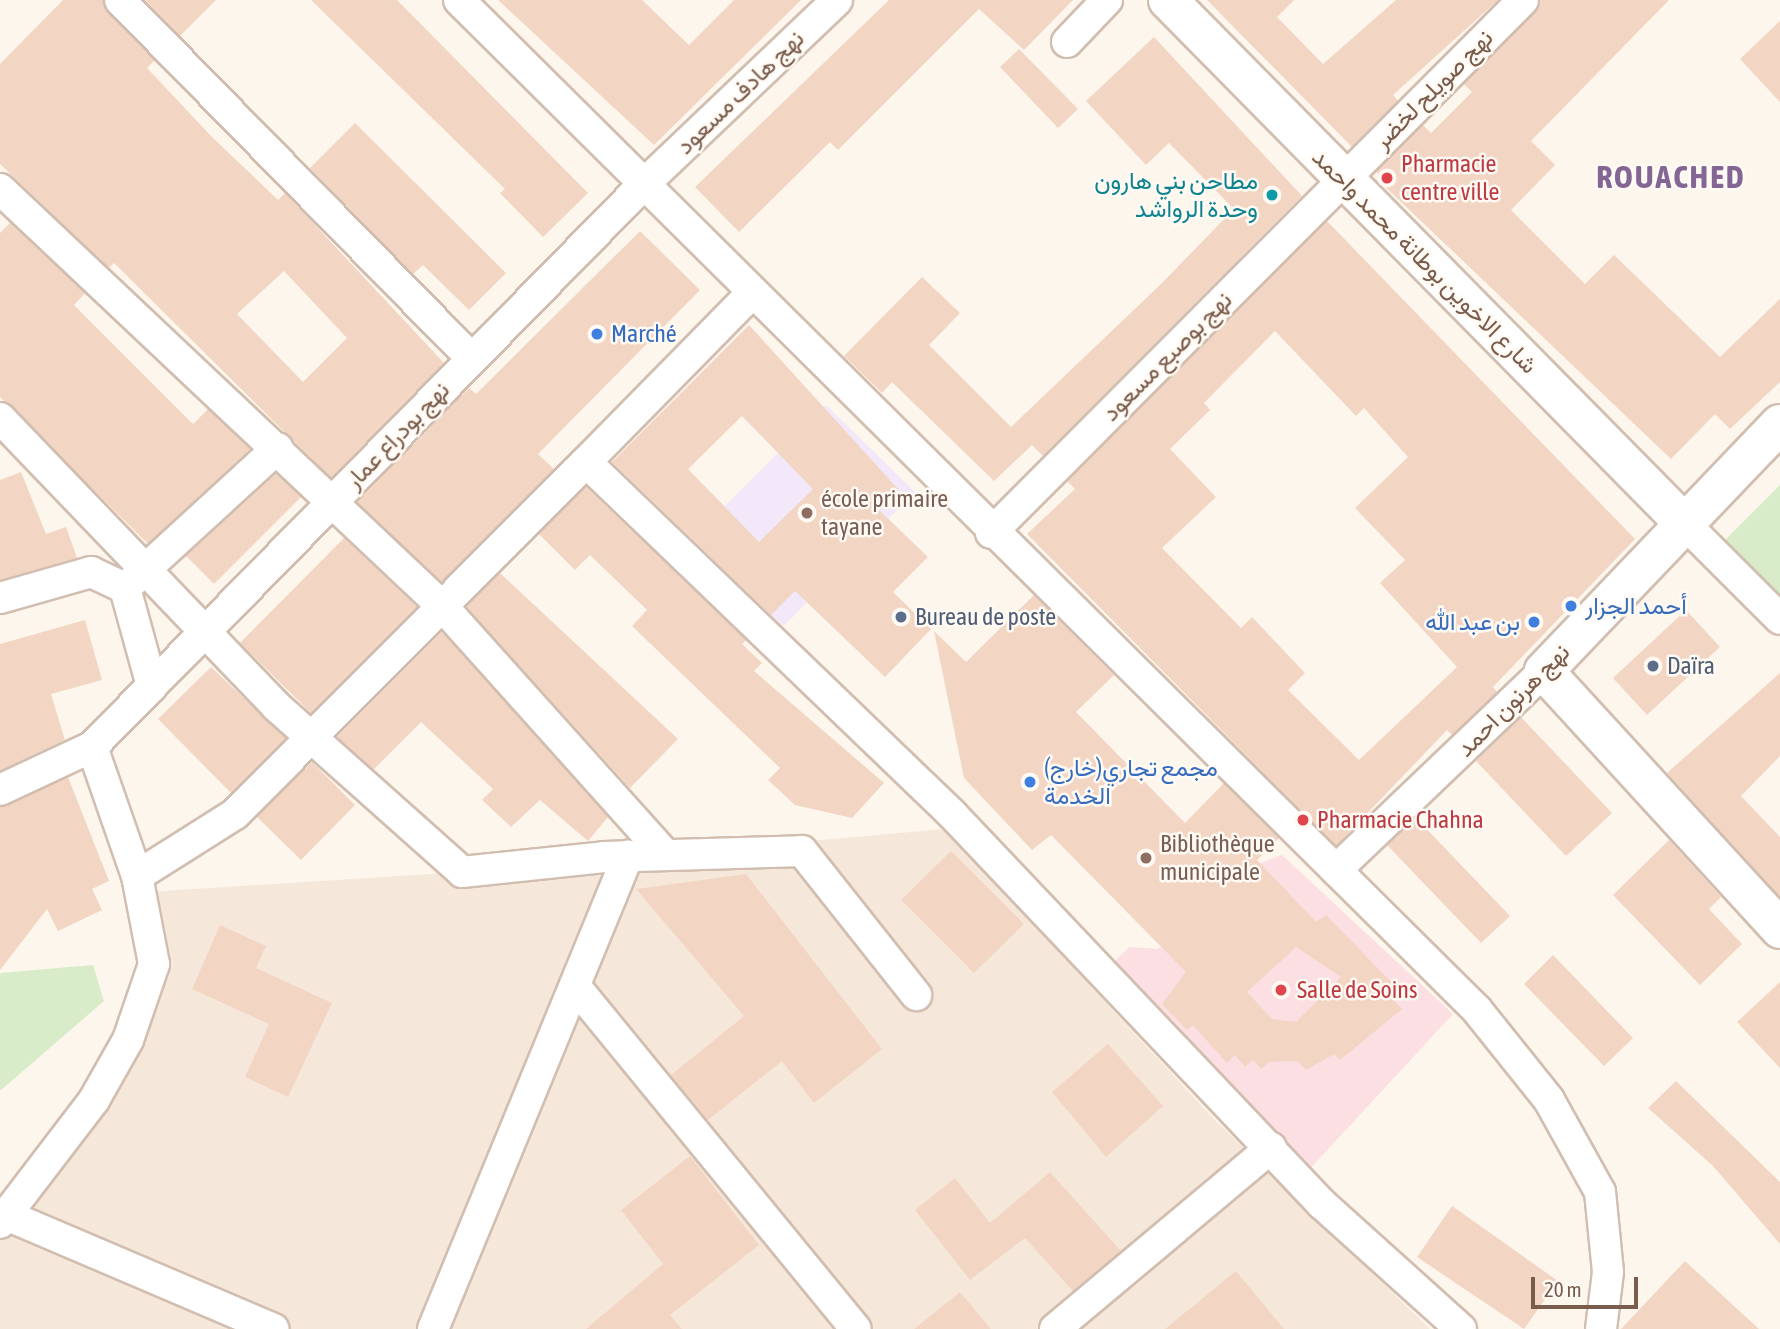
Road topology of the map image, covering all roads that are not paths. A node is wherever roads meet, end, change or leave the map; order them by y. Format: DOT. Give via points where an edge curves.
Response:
graph roads {
  1 [pos="120,0"];
  2 [pos="459,0"];
  3 [pos="836,0"];
  4 [pos="1107,0"];
  5 [pos="1168,0"];
  6 [pos="1523,0"];
  7 [pos="1067,41"];
  8 [pos="1343,178"];
  9 [pos="643,185"];
  10 [pos="0,189"];
  11 [pos="752,293"];
  12 [pos="472,359"];
  13 [pos="0,418"];
  14 [pos="1780,424"];
  15 [pos="278,448"];
  16 [pos="586,462"];
  17 [pos="333,500"];
  18 [pos="1683,522"];
  19 [pos="991,533"];
  20 [pos="136,580"];
  21 [pos="0,598"];
  22 [pos="444,607"];
  23 [pos="1780,620"];
  24 [pos="207,629"];
  25 [pos="1544,671"];
  26 [pos="152,686"];
  27 [pos="312,740"];
  28 [pos="92,747"];
  29 [pos="0,790"];
  30 [pos="665,854"];
  31 [pos="628,856"];
  32 [pos="1335,870"];
  33 [pos="137,876"];
  34 [pos="1780,929"];
  35 [pos="575,986"];
  36 [pos="916,995"];
  37 [pos="1271,1148"];
  38 [pos="2,1218"];
  39 [pos="273,1329"];
  40 [pos="433,1329"];
  41 [pos="856,1329"];
  42 [pos="1055,1329"];
  43 [pos="1461,1329"];
  44 [pos="1601,1329"];
  1 -- 12 [label="street"];
  2 -- 9 [label="street"];
  3 -- 9 [label="street, نهج هادف مسعود"];
  4 -- 7 [label="street"];
  5 -- 8 [label="main road, شارع الاخوين بوطانة محمد واحمد"];
  6 -- 8 [label="street, نهج صويلح لخضر"];
  8 -- 18 [label="main road, شارع الاخوين بوطانة محمد واحمد"];
  8 -- 19 [label="street, نهج بوصبع مسعود"];
  9 -- 11 [label="street"];
  9 -- 12 [label="street, نهج بودراع عمار"];
  10 -- 15 [label="street"];
  11 -- 16 [label="street"];
  11 -- 19 [label="street"];
  12 -- 17 [label="street, نهج بودراع عمار"];
  13 -- 20 [label="street"];
  14 -- 18 [label="main road, نهج هرنون احمد"];
  15 -- 17 [label="street"];
  15 -- 20 [label="street"];
  16 -- 22 [label="street"];
  16 -- 37 [label="street" via="952,814"];
  17 -- 22 [label="street"];
  17 -- 24 [label="street, نهج بودراع عمار"];
  18 -- 23 [label="street"];
  18 -- 25 [label="main road, نهج هرنون احمد"];
  19 -- 32 [label="street"];
  20 -- 21 [label="street" via="91,572"];
  20 -- 24 [label="street"];
  20 -- 26 [label="street"];
  22 -- 27 [label="street"];
  22 -- 30 [label="street"];
  24 -- 26 [label="street, نهج بودراع عمار"];
  24 -- 27 [label="street"];
  25 -- 32 [label="street, نهج هرنون احمد"];
  25 -- 34 [label="main road"];
  26 -- 28 [label="street, نهج بودراع عمار"];
  27 -- 31 [label="street" via="462,872"];
  27 -- 33 [label="street" via="236,814"];
  28 -- 29 [label="street"];
  28 -- 33 [label="street"];
  30 -- 31 [label="street"];
  30 -- 36 [label="street" via="802,851"];
  31 -- 35 [label="street"];
  32 -- 44 [label="street" via="1477,1010 1549,1100 1600,1192 1608,1272"];
  33 -- 38 [label="street" via="155,964 128,1040 94,1100"];
  35 -- 40 [label="street"];
  35 -- 41 [label="street"];
  37 -- 42 [label="street"];
  37 -- 43 [label="street" via="1322,1204"];
  38 -- 39 [label="street"];
}
